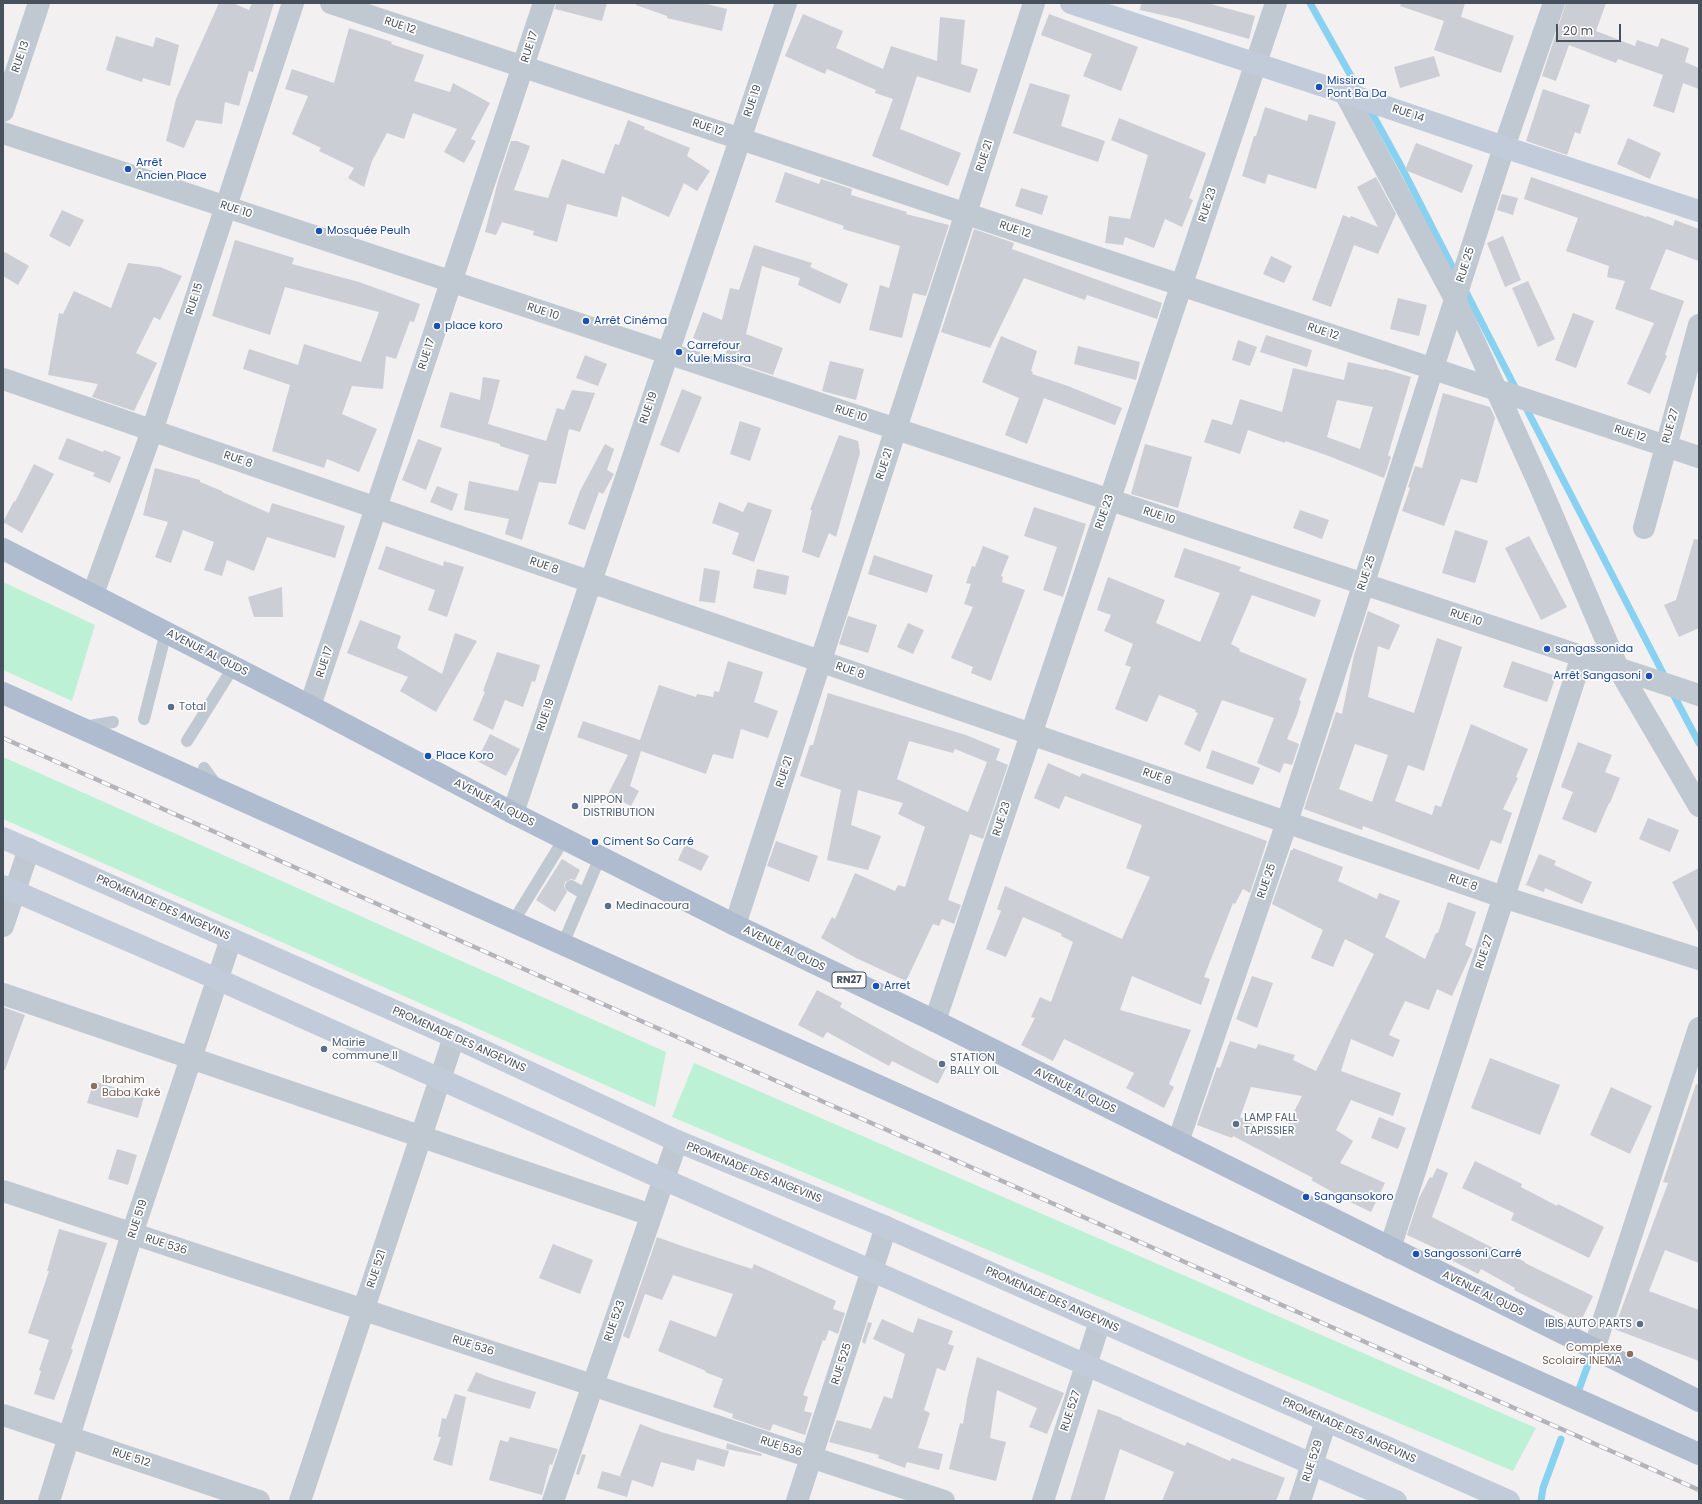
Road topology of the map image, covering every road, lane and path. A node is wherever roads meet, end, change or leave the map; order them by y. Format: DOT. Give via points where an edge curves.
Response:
graph roads {
  1 [pos="40,3"];
  2 [pos="293,3"];
  3 [pos="331,3"];
  4 [pos="544,3"];
  5 [pos="786,3"];
  6 [pos="1034,3"];
  7 [pos="1071,3"];
  8 [pos="1276,3"];
  9 [pos="1554,3"];
  10 [pos="1255,63"];
  11 [pos="523,67"];
  12 [pos="1345,92"];
  13 [pos="3,111"];
  14 [pos="3,133"];
  15 [pos="740,139"];
  16 [pos="1504,148"];
  17 [pos="225,206"];
  18 [pos="1699,211"];
  19 [pos="966,214"];
  20 [pos="452,281"];
  21 [pos="1181,285"];
  22 [pos="1455,298"];
  23 [pos="1699,325"];
  24 [pos="668,353"];
  25 [pos="1433,369"];
  26 [pos="3,379"];
  27 [pos="1497,390"];
  28 [pos="896,429"];
  29 [pos="152,431"];
  30 [pos="1666,446"];
  31 [pos="1699,457"];
  32 [pos="1110,499"];
  33 [pos="376,508"];
  34 [pos="1644,528"];
  35 [pos="3,549"];
  36 [pos="591,582"];
  37 [pos="1364,584"];
  38 [pos="93,594"];
  39 [pos="166,632"];
  40 [pos="1582,656"];
  41 [pos="821,661"];
  42 [pos="234,666"];
  43 [pos="1618,668"];
  44 [pos="3,693"];
  45 [pos="1699,695"];
  46 [pos="310,706"];
  47 [pos="144,719"];
  48 [pos="113,722"];
  49 [pos="81,728"];
  50 [pos="1031,734"];
  51 [pos="187,741"];
  52 [pos="204,768"];
  53 [pos="220,790"];
  54 [pos="1699,806"];
  55 [pos="513,813"];
  56 [pos="1287,822"];
  57 [pos="3,838"];
  58 [pos="564,840"];
  59 [pos="29,849"];
  60 [pos="600,857"];
  61 [pos="571,886"];
  62 [pos="9,888"];
  63 [pos="583,893"];
  64 [pos="1503,897"];
  65 [pos="513,922"];
  66 [pos="735,925"];
  67 [pos="3,926"];
  68 [pos="231,939"];
  69 [pos="563,944"];
  70 [pos="1699,959"];
  71 [pos="217,979"];
  72 [pos="3,994"];
  73 [pos="935,1022"];
  74 [pos="1699,1028"];
  75 [pos="454,1037"];
  76 [pos="192,1058"];
  77 [pos="440,1078"];
  78 [pos="420,1137"];
  79 [pos="677,1141"];
  80 [pos="1178,1142"];
  81 [pos="663,1179"];
  82 [pos="3,1191"];
  83 [pos="651,1215"];
  84 [pos="886,1227"];
  85 [pos="132,1234"];
  86 [pos="1390,1248"];
  87 [pos="872,1270"];
  88 [pos="363,1310"];
  89 [pos="1100,1321"];
  90 [pos="1594,1349"];
  91 [pos="1086,1364"];
  92 [pos="593,1386"];
  93 [pos="1699,1401"];
  94 [pos="3,1416"];
  95 [pos="1326,1421"];
  96 [pos="70,1438"];
  97 [pos="1699,1454"];
  98 [pos="811,1457"];
  99 [pos="1312,1464"];
  100 [pos="49,1501"];
  101 [pos="259,1501"];
  102 [pos="300,1501"];
  103 [pos="553,1501"];
  104 [pos="797,1501"];
  105 [pos="944,1501"];
  106 [pos="1043,1501"];
  107 [pos="1300,1501"];
  108 [pos="1396,1501"];
  109 [pos="1509,1501"];
  1 -- 13 [label="street, RUE 13"];
  2 -- 17 [label="street, RUE 15"];
  3 -- 11 [label="street, RUE 12"];
  4 -- 11 [label="street, RUE 17"];
  5 -- 15 [label="street, RUE 19"];
  6 -- 19 [label="street, RUE 21"];
  7 -- 10 [label="street, RUE 14"];
  8 -- 10 [label="street, RUE 23"];
  9 -- 16 [label="street, RUE 25"];
  10 -- 12 [label="street, RUE 14"];
  10 -- 21 [label="street, RUE 23"];
  11 -- 15 [label="street, RUE 12"];
  11 -- 20 [label="street, RUE 17"];
  12 -- 16 [label="street, RUE 14"];
  12 -- 22 [label="street"];
  14 -- 17 [label="street, RUE 10"];
  15 -- 19 [label="street, RUE 12"];
  15 -- 24 [label="street, RUE 19"];
  16 -- 18 [label="street, RUE 14"];
  16 -- 22 [label="street, RUE 25"];
  17 -- 20 [label="street, RUE 10"];
  17 -- 29 [label="street, RUE 15"];
  19 -- 21 [label="street, RUE 12"];
  19 -- 28 [label="street, RUE 21"];
  20 -- 24 [label="street, RUE 10"];
  20 -- 33 [label="street, RUE 17"];
  21 -- 25 [label="street, RUE 12"];
  21 -- 32 [label="street, RUE 23"];
  22 -- 25 [label="street, RUE 25"];
  22 -- 27 [label="street"];
  23 -- 30 [label="street, RUE 27"];
  24 -- 28 [label="street, RUE 10"];
  24 -- 36 [label="street, RUE 19"];
  25 -- 27 [label="street, RUE 12"];
  25 -- 37 [label="street, RUE 25"];
  26 -- 29 [label="street, RUE 8"];
  27 -- 30 [label="street, RUE 12"];
  27 -- 43 [label="street"];
  28 -- 32 [label="street, RUE 10"];
  28 -- 41 [label="street, RUE 21"];
  29 -- 33 [label="street, RUE 8"];
  29 -- 38 [label="street, RUE 15"];
  30 -- 31 [label="street, RUE 12"];
  30 -- 34 [label="street, RUE 27"];
  32 -- 37 [label="street, RUE 10"];
  32 -- 50 [label="street, RUE 23"];
  33 -- 36 [label="street, RUE 8"];
  33 -- 46 [label="street, RUE 17"];
  35 -- 38 [label="main road, AVENUE AL QUDS / RN27"];
  36 -- 41 [label="street, RUE 8"];
  36 -- 55 [label="street, RUE 19"];
  37 -- 40 [label="street, RUE 10"];
  37 -- 56 [label="street, RUE 25"];
  38 -- 39 [label="main road, AVENUE AL QUDS / RN27"];
  39 -- 42 [label="main road, AVENUE AL QUDS / RN27"];
  39 -- 47 [label="lane"];
  40 -- 43 [label="street, RUE 10"];
  40 -- 64 [label="street, RUE 27"];
  41 -- 50 [label="street, RUE 8"];
  41 -- 66 [label="street, RUE 21"];
  42 -- 46 [label="main road, AVENUE AL QUDS / RN27"];
  42 -- 51 [label="lane"];
  43 -- 45 [label="street, RUE 10"];
  43 -- 54 [label="street"];
  44 -- 49 [label="main road"];
  46 -- 55 [label="main road, AVENUE AL QUDS / RN27"];
  48 -- 49 [label="lane"];
  49 -- 53 [label="main road"];
  50 -- 56 [label="street, RUE 8"];
  50 -- 73 [label="street, RUE 23"];
  52 -- 53 [label="lane"];
  53 -- 65 [label="main road"];
  55 -- 58 [label="main road, AVENUE AL QUDS / RN27"];
  56 -- 64 [label="street, RUE 8"];
  56 -- 80 [label="street, RUE 25"];
  57 -- 59 [label="street, PROMENADE DES ANGEVINS"];
  58 -- 60 [label="main road, AVENUE AL QUDS / RN27"];
  58 -- 65 [label="lane" via="549,872"];
  59 -- 62 [label="street"];
  59 -- 68 [label="street, PROMENADE DES ANGEVINS"];
  60 -- 63 [label="lane"];
  60 -- 66 [label="main road, AVENUE AL QUDS / RN27"];
  61 -- 63 [label="lane"];
  62 -- 67 [label="street"];
  62 -- 71 [label="street"];
  63 -- 69 [label="lane"];
  64 -- 70 [label="street, RUE 8"];
  64 -- 86 [label="street, RUE 27"];
  65 -- 69 [label="main road"];
  66 -- 73 [label="main road, AVENUE AL QUDS / RN27"];
  68 -- 71 [label="street, RUE 519"];
  68 -- 75 [label="street, PROMENADE DES ANGEVINS"];
  69 -- 97 [label="main road"];
  71 -- 76 [label="street, RUE 519"];
  71 -- 77 [label="street"];
  72 -- 76 [label="street"];
  73 -- 80 [label="main road, AVENUE AL QUDS / RN27"];
  74 -- 90 [label="street"];
  75 -- 77 [label="street, RUE 521"];
  75 -- 79 [label="street, PROMENADE DES ANGEVINS"];
  76 -- 78 [label="street"];
  76 -- 85 [label="street, RUE 519"];
  77 -- 78 [label="street, RUE 521"];
  77 -- 81 [label="street"];
  78 -- 83 [label="street"];
  78 -- 88 [label="street, RUE 521"];
  79 -- 81 [label="street, RUE 523"];
  79 -- 84 [label="street, PROMENADE DES ANGEVINS"];
  80 -- 86 [label="main road, AVENUE AL QUDS / RN27"];
  81 -- 83 [label="street, RUE 523"];
  81 -- 87 [label="street"];
  82 -- 85 [label="street, RUE 536"];
  83 -- 92 [label="street, RUE 523"];
  84 -- 87 [label="street, RUE 525"];
  84 -- 89 [label="street, PROMENADE DES ANGEVINS"];
  85 -- 88 [label="street, RUE 536"];
  85 -- 96 [label="street, RUE 519"];
  86 -- 90 [label="main road, AVENUE AL QUDS / RN27"];
  87 -- 91 [label="street"];
  87 -- 98 [label="street, RUE 525"];
  88 -- 92 [label="street, RUE 536"];
  88 -- 102 [label="street, RUE 521"];
  89 -- 91 [label="street, RUE 527"];
  89 -- 95 [label="street, PROMENADE DES ANGEVINS"];
  90 -- 93 [label="main road, AVENUE AL QUDS / RN27"];
  91 -- 99 [label="street"];
  91 -- 106 [label="street, RUE 527"];
  92 -- 98 [label="street, RUE 536"];
  92 -- 103 [label="street, RUE 523"];
  94 -- 96 [label="street, RUE 512"];
  95 -- 99 [label="street, RUE 529"];
  95 -- 109 [label="street, PROMENADE DES ANGEVINS"];
  96 -- 100 [label="street, RUE 519"];
  96 -- 101 [label="street, RUE 512"];
  98 -- 104 [label="street, RUE 525"];
  98 -- 105 [label="street, RUE 536"];
  99 -- 107 [label="street, RUE 529"];
  99 -- 108 [label="street"];
}
